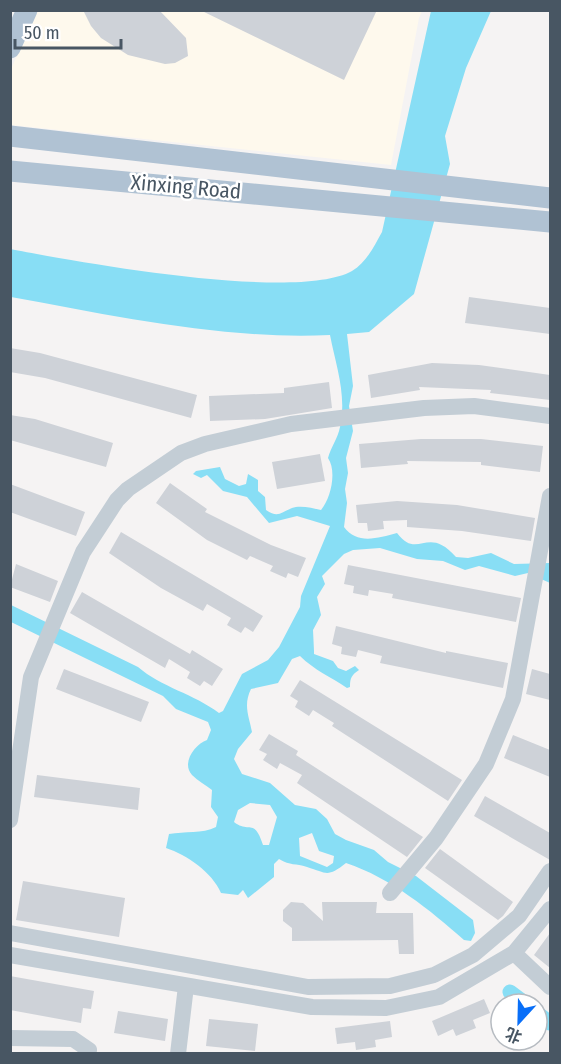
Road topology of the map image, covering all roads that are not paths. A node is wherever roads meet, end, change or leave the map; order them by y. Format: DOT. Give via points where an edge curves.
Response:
graph roads {
  1 [pos="27,10"];
  2 [pos="10,48"];
  3 [pos="10,136"];
  4 [pos="10,171"];
  5 [pos="550,198"];
  6 [pos="550,222"];
  7 [pos="550,416"];
  8 [pos="550,496"];
  9 [pos="10,820"];
  10 [pos="550,871"];
  11 [pos="390,893"];
  12 [pos="550,909"];
  13 [pos="10,933"];
  14 [pos="514,953"];
  15 [pos="10,955"];
  16 [pos="186,986"];
  17 [pos="550,987"];
  18 [pos="10,1038"];
  19 [pos="88,1053"];
  20 [pos="178,1053"];
  1 -- 2 [label="main road"];
  3 -- 5 [label="main road, Xinxing Road"];
  4 -- 6 [label="main road, Xinxing Road"];
  7 -- 9 [label="street" via="474,405 291,424 181,453 128,489 83,552 31,677"];
  8 -- 11 [label="street" via="513,699 500,732 486,764 436,838"];
  10 -- 13 [label="street" via="519,916 473,955 434,975 390,986 308,987"];
  12 -- 14 [label="street"];
  14 -- 16 [label="street" via="439,997 386,1008 312,1007"];
  14 -- 17 [label="street"];
  15 -- 16 [label="street"];
  16 -- 20 [label="street"];
  18 -- 19 [label="street" via="73,1040"];
}
